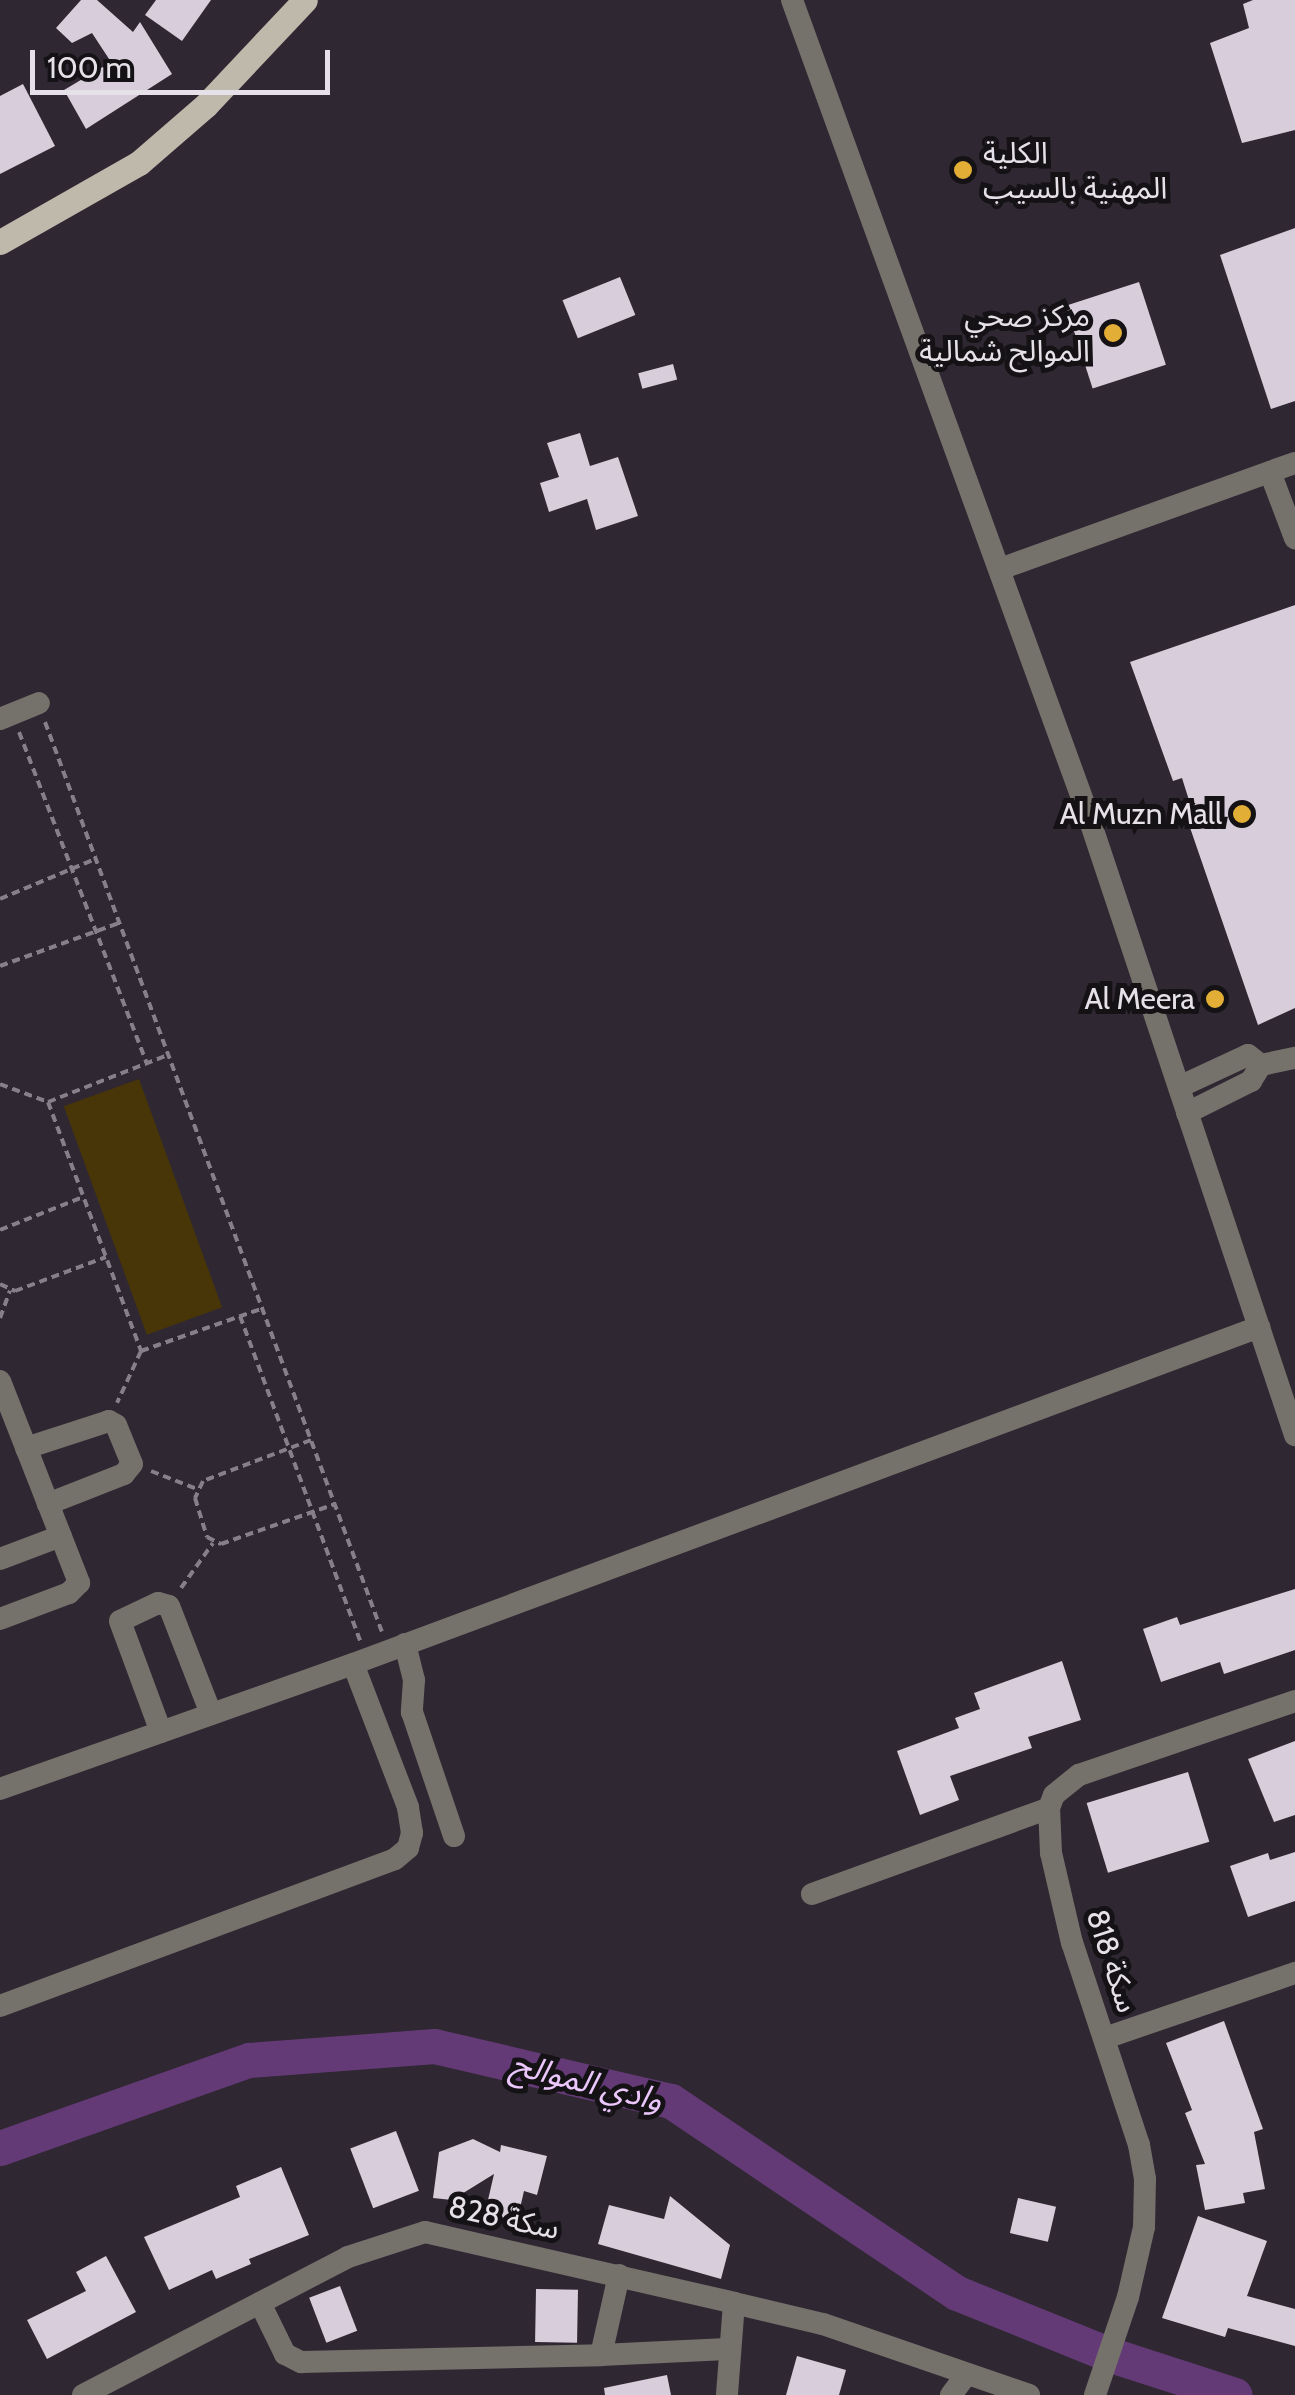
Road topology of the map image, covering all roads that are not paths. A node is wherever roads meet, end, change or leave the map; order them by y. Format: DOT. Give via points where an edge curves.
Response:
graph roads {
  1 [pos="305,0"];
  2 [pos="792,0"];
  3 [pos="0,242"];
  4 [pos="1295,462"];
  5 [pos="1270,472"];
  6 [pos="1295,538"];
  7 [pos="1000,568"];
  8 [pos="38,703"];
  9 [pos="6,716"];
  10 [pos="1295,1058"];
  11 [pos="1254,1060"];
  12 [pos="1179,1087"];
  13 [pos="1187,1113"];
  14 [pos="1259,1328"];
  15 [pos="2,1394"];
  16 [pos="1295,1434"];
  17 [pos="26,1448"];
  18 [pos="48,1504"];
  19 [pos="60,1536"];
  20 [pos="0,1559"];
  21 [pos="0,1619"];
  22 [pos="378,1654"];
  23 [pos="1295,1701"];
  24 [pos="211,1714"];
  25 [pos="161,1732"];
  26 [pos="0,1788"];
  27 [pos="1048,1808"];
  28 [pos="454,1836"];
  29 [pos="812,1894"];
  30 [pos="1295,1973"];
  31 [pos="0,2006"];
  32 [pos="1105,2038"];
  33 [pos="619,2275"];
  34 [pos="260,2302"];
  35 [pos="734,2303"];
  36 [pos="727,2350"];
  37 [pos="602,2355"];
  38 [pos="967,2374"];
  39 [pos="84,2395"];
  40 [pos="726,2395"];
  41 [pos="951,2395"];
  42 [pos="1029,2395"];
  43 [pos="1095,2395"];
  1 -- 3 [label="main road" via="206,105 140,163"];
  2 -- 7 [label="street"];
  4 -- 5 [label="street"];
  5 -- 6 [label="street"];
  5 -- 7 [label="street"];
  7 -- 12 [label="street"];
  8 -- 9 [label="street"];
  10 -- 11 [label="street"];
  11 -- 12 [label="street"];
  11 -- 13 [label="street" via="1250,1081"];
  12 -- 13 [label="street"];
  13 -- 14 [label="street"];
  14 -- 16 [label="street"];
  14 -- 22 [label="street"];
  15 -- 17 [label="street"];
  17 -- 18 [label="street"];
  17 -- 18 [label="street" via="109,1421 132,1464 124,1474"];
  18 -- 19 [label="street"];
  19 -- 20 [label="street"];
  19 -- 21 [label="street" via="77,1588"];
  22 -- 24 [label="street"];
  22 -- 28 [label="street" via="414,1680 412,1712"];
  22 -- 31 [label="street" via="408,1807 408,1848 396,1859"];
  23 -- 27 [label="street" via="1079,1775"];
  24 -- 25 [label="street"];
  24 -- 25 [label="street" via="169,1606 158,1603 120,1621"];
  25 -- 26 [label="street"];
  27 -- 29 [label="street"];
  27 -- 32 [label="street, سكة 818" via="1050,1853 1072,1943"];
  30 -- 32 [label="street"];
  32 -- 43 [label="street, سكة 818" via="1139,2145 1146,2204 1128,2296"];
  33 -- 34 [label="street, سكة 828" via="425,2232 348,2257"];
  33 -- 35 [label="street, سكة 828"];
  33 -- 37 [label="street"];
  34 -- 37 [label="street" via="285,2354 302,2362"];
  34 -- 39 [label="street, سكة 828"];
  35 -- 36 [label="street"];
  35 -- 38 [label="street, سكة 828" via="806,2319"];
  36 -- 37 [label="street"];
  36 -- 40 [label="street"];
  38 -- 41 [label="street"];
  38 -- 42 [label="street, سكة 828"];
}
